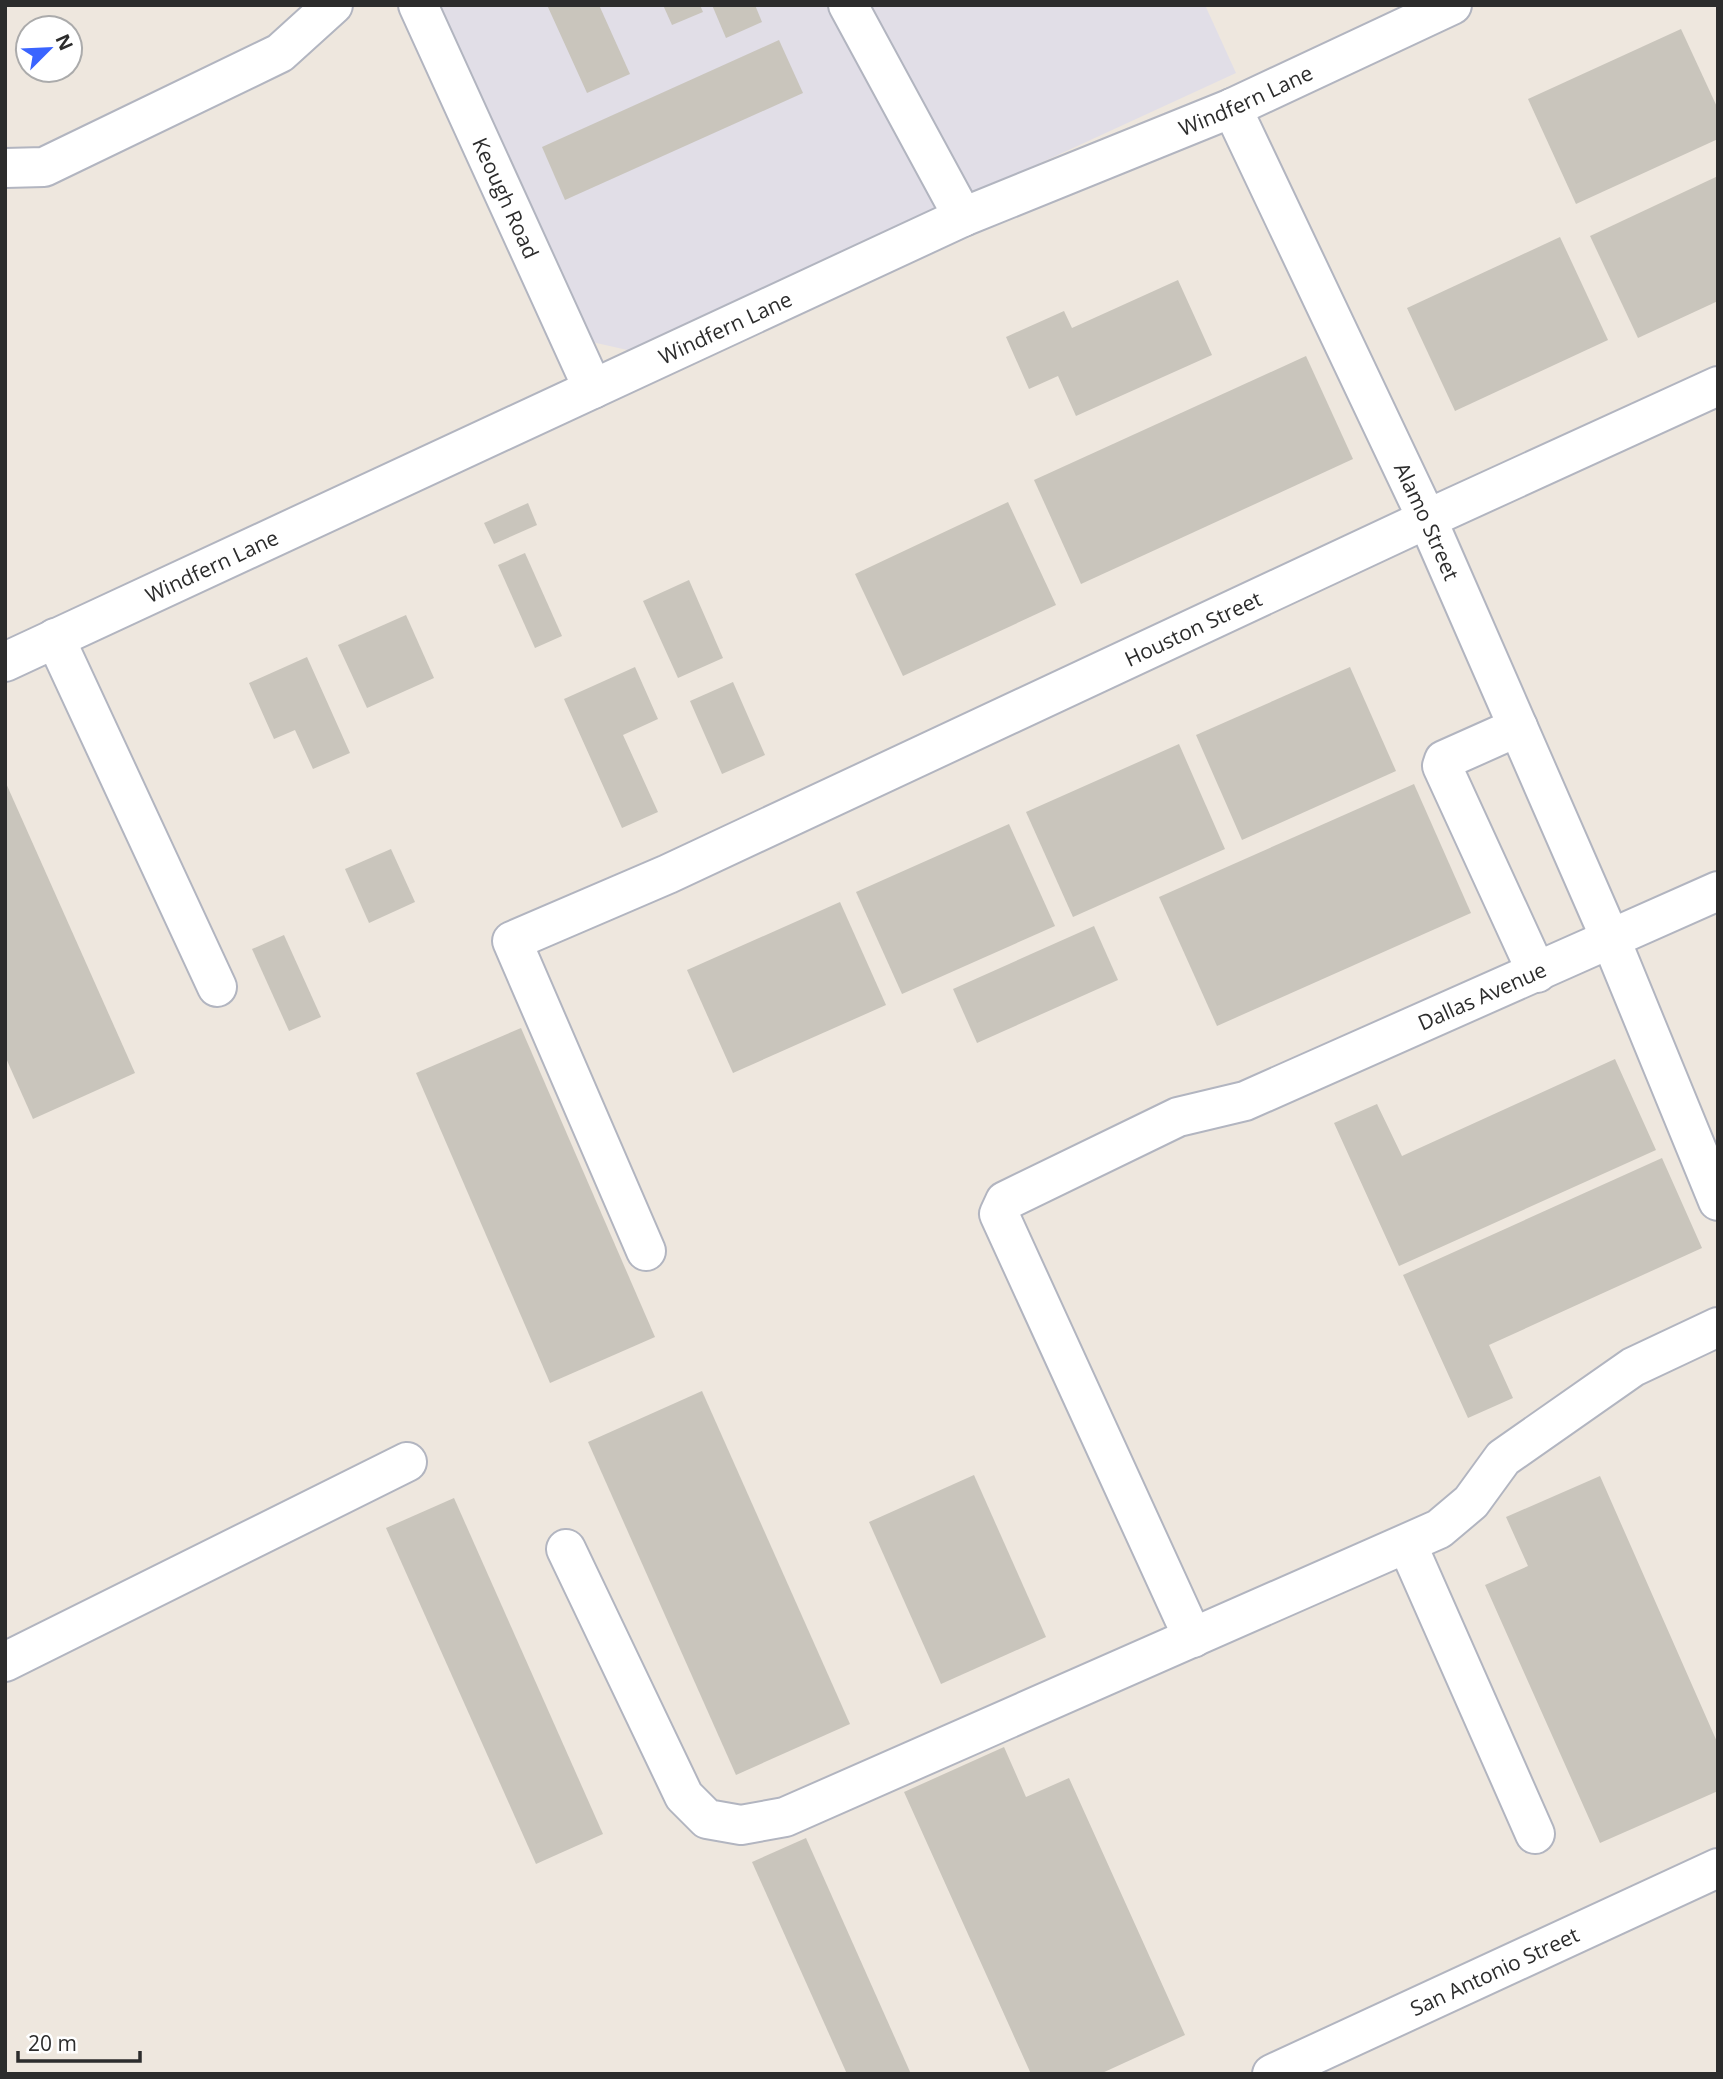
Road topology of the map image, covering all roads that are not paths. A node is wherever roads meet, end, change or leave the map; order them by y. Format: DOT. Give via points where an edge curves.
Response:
graph roads {
  1 [pos="333,5"];
  2 [pos="418,5"];
  3 [pos="848,5"];
  4 [pos="1452,5"];
  5 [pos="1232,108"];
  6 [pos="5,168"];
  7 [pos="962,217"];
  8 [pos="1718,386"];
  9 [pos="593,389"];
  10 [pos="1427,519"];
  11 [pos="55,638"];
  12 [pos="5,662"];
  13 [pos="1518,727"];
  14 [pos="1718,891"];
  15 [pos="1611,940"];
  16 [pos="1537,973"];
  17 [pos="217,987"];
  18 [pos="1718,1201"];
  19 [pos="646,1251"];
  20 [pos="1718,1327"];
  21 [pos="407,1462"];
  22 [pos="1407,1544"];
  23 [pos="566,1549"];
  24 [pos="1192,1638"];
  25 [pos="5,1662"];
  26 [pos="1535,1834"];
  27 [pos="1718,1868"];
  28 [pos="1272,2074"];
  1 -- 6 [label="street" via="280,53 44,167"];
  2 -- 9 [label="street, Keough Road"];
  3 -- 7 [label="street"];
  4 -- 5 [label="street, Windfern Lane"];
  5 -- 7 [label="street, Windfern Lane"];
  5 -- 10 [label="street, Alamo Street"];
  7 -- 9 [label="street, Windfern Lane"];
  8 -- 10 [label="street, Houston Street"];
  9 -- 11 [label="street, Windfern Lane"];
  10 -- 13 [label="street, Alamo Street"];
  10 -- 19 [label="street, Houston Street" via="668,874 512,941"];
  11 -- 12 [label="street, Windfern Lane"];
  11 -- 17 [label="street"];
  13 -- 15 [label="street, Alamo Street"];
  13 -- 16 [label="street" via="1444,760 1441,766"];
  14 -- 15 [label="street, Dallas Avenue"];
  15 -- 16 [label="street, Dallas Avenue"];
  15 -- 18 [label="street, Alamo Street"];
  16 -- 24 [label="street, Dallas Avenue" via="1245,1101 1178,1118 1005,1201 999,1214"];
  20 -- 22 [label="street" via="1633,1367 1592,1393 1503,1458 1471,1502 1439,1529"];
  21 -- 25 [label="street"];
  22 -- 24 [label="street"];
  22 -- 26 [label="street"];
  23 -- 24 [label="street" via="684,1796 708,1819 741,1825 785,1817"];
  27 -- 28 [label="street, San Antonio Street"];
}
